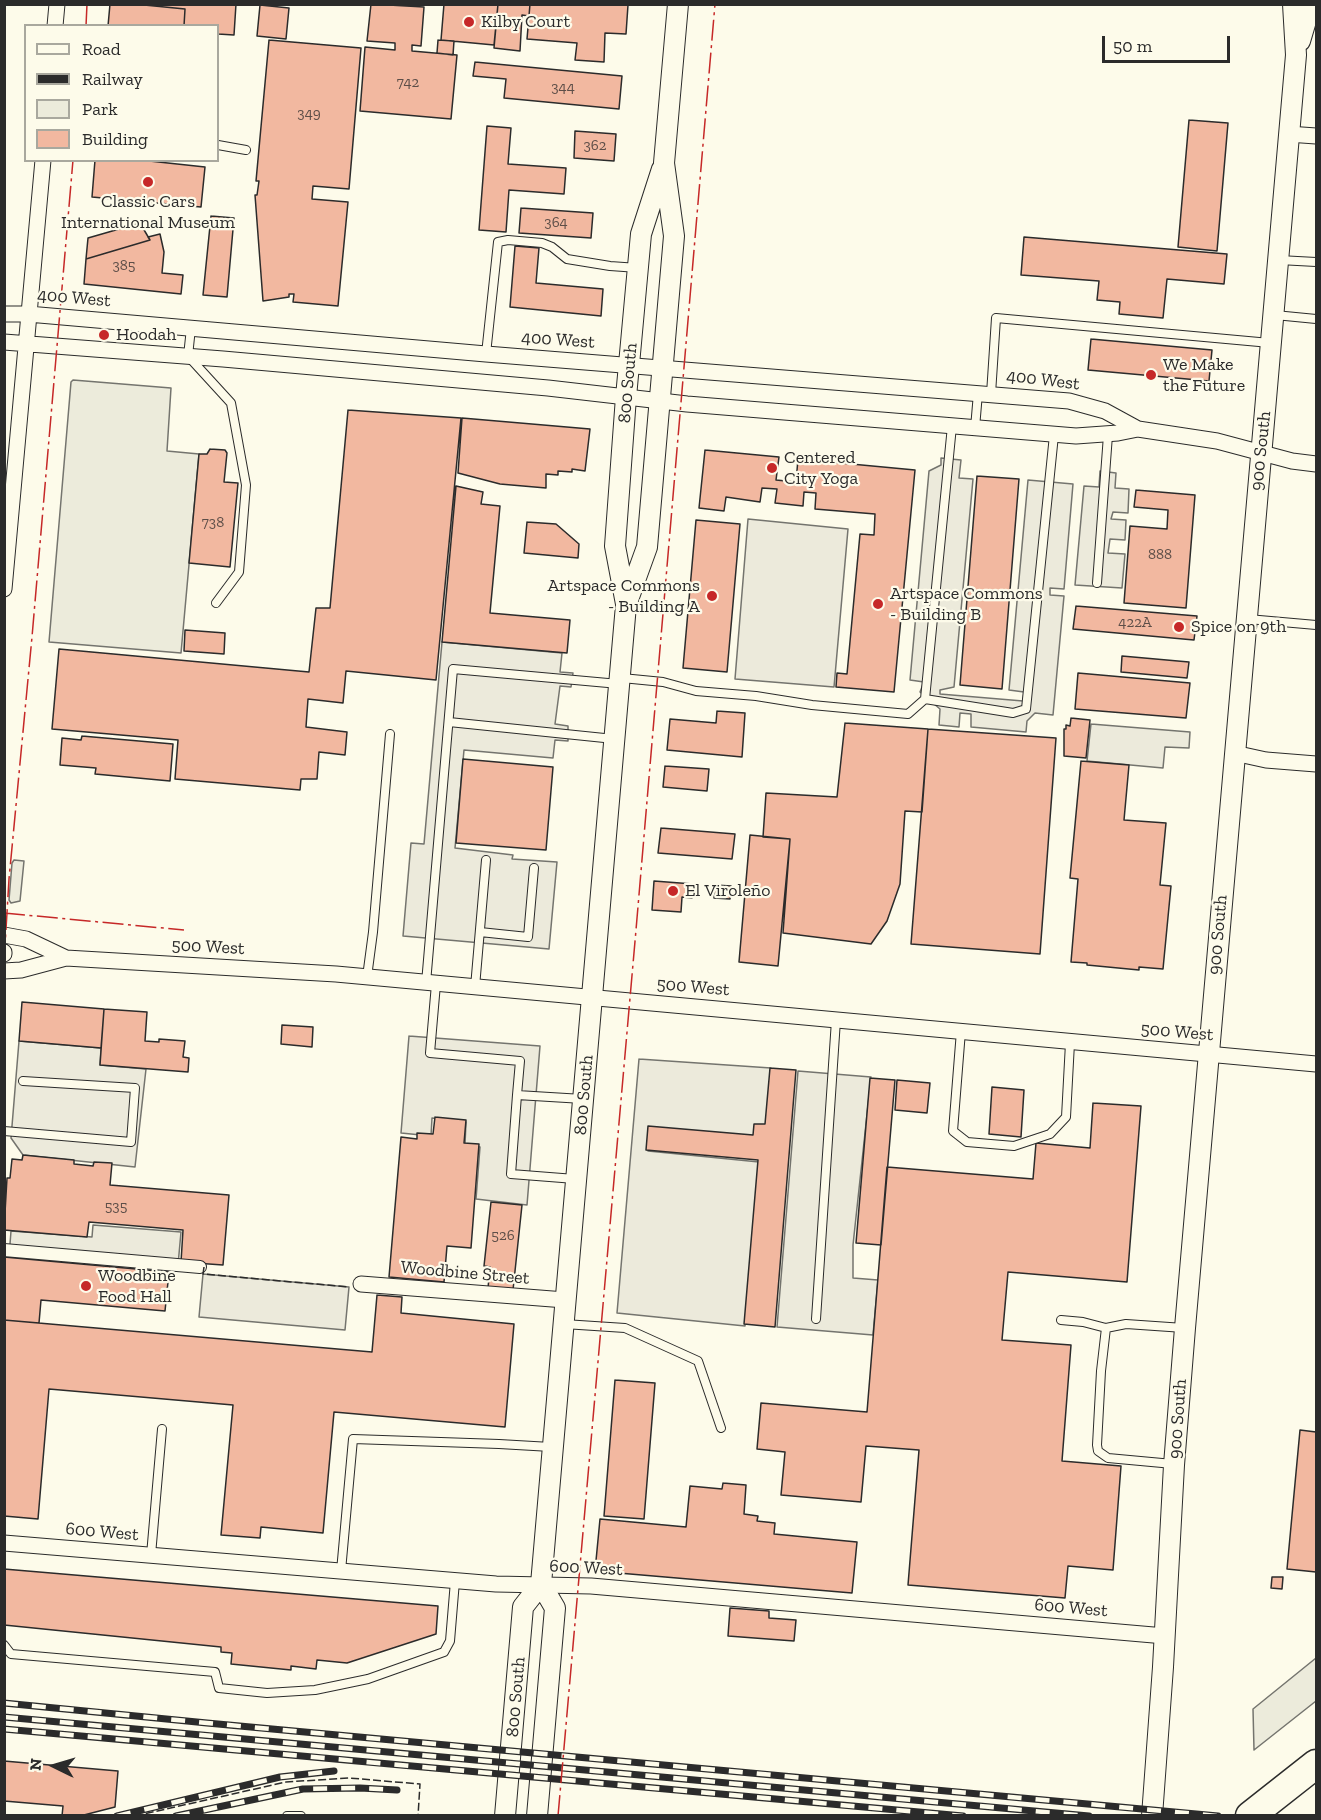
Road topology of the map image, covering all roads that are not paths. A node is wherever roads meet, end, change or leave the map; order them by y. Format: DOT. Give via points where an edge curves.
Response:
graph roads {
  1 [pos="57,4"];
  2 [pos="678,4"];
  3 [pos="1293,4"];
  4 [pos="1300,4"];
  5 [pos="1311,4"];
  6 [pos="55,24"];
  7 [pos="1296,55"];
  8 [pos="1288,134"];
  9 [pos="1317,136"];
  10 [pos="219,145"];
  11 [pos="246,150"];
  12 [pos="43,162"];
  13 [pos="664,163"];
  14 [pos="1278,260"];
  15 [pos="1317,262"];
  16 [pos="638,268"];
  17 [pos="4,314"];
  18 [pos="28,314"];
  19 [pos="1274,315"];
  20 [pos="1317,319"];
  21 [pos="191,328"];
  22 [pos="4,342"];
  23 [pos="1271,343"];
  24 [pos="26,344"];
  25 [pos="486,354"];
  26 [pos="188,356"];
  27 [pos="629,365"];
  28 [pos="662,367"];
  29 [pos="985,393"];
  30 [pos="626,397"];
  31 [pos="659,401"];
  32 [pos="952,426"];
  33 [pos="975,428"];
  34 [pos="1138,429"];
  35 [pos="1054,435"];
  36 [pos="1108,435"];
  37 [pos="1261,452"];
  38 [pos="1317,464"];
  39 [pos="1097,583"];
  40 [pos="5,587"];
  41 [pos="216,603"];
  42 [pos="626,605"];
  43 [pos="1247,619"];
  44 [pos="1317,625"];
  45 [pos="620,681"];
  46 [pos="926,699"];
  47 [pos="449,722"];
  48 [pos="390,734"];
  49 [pos="615,739"];
  50 [pos="1234,753"];
  51 [pos="1317,764"];
  52 [pos="486,860"];
  53 [pos="534,868"];
  54 [pos="480,932"];
  55 [pos="4,935"];
  56 [pos="66,958"];
  57 [pos="4,970"];
  58 [pos="367,977"];
  59 [pos="431,984"];
  60 [pos="474,987"];
  61 [pos="593,998"];
  62 [pos="836,1020"];
  63 [pos="961,1031"];
  64 [pos="1070,1043"];
  65 [pos="1208,1054"];
  66 [pos="1317,1064"];
  67 [pos="22,1081"];
  68 [pos="517,1095"];
  69 [pos="584,1099"];
  70 [pos="4,1131"];
  71 [pos="576,1179"];
  72 [pos="4,1250"];
  73 [pos="200,1267"];
  74 [pos="362,1284"];
  75 [pos="565,1300"];
  76 [pos="816,1319"];
  77 [pos="1061,1320"];
  78 [pos="563,1324"];
  79 [pos="1106,1328"];
  80 [pos="1185,1328"];
  81 [pos="721,1428"];
  82 [pos="162,1429"];
  83 [pos="552,1447"];
  84 [pos="1174,1465"];
  85 [pos="4,1543"];
  86 [pos="151,1555"];
  87 [pos="341,1571"];
  88 [pos="455,1581"];
  89 [pos="541,1584"];
  90 [pos="1165,1636"];
  91 [pos="4,1645"];
  92 [pos="1317,1764"];
  93 [pos="287,1815"];
  94 [pos="301,1815"];
  95 [pos="505,1815"];
  96 [pos="537,1815"];
  97 [pos="1152,1815"];
  98 [pos="1250,1815"];
  1 -- 6 [label="street"];
  2 -- 13 [label="street, 800 South"];
  3 -- 7 [label="street, 900 South"];
  4 -- 7 [label="street"];
  5 -- 7 [label="street, 900 South"];
  7 -- 8 [label="street, 900 South"];
  8 -- 9 [label="street"];
  8 -- 14 [label="street, 900 South"];
  10 -- 11 [label="lane"];
  12 -- 18 [label="street"];
  13 -- 16 [label="street, 800 South" via="641,234"];
  13 -- 28 [label="street, 800 South" via="674,236"];
  14 -- 15 [label="lane"];
  14 -- 19 [label="street, 900 South"];
  16 -- 25 [label="lane" via="567,260 542,243 498,242"];
  16 -- 27 [label="street, 800 South"];
  17 -- 18 [label="street, 400 West"];
  18 -- 21 [label="street, 400 West"];
  18 -- 24 [label="street"];
  19 -- 20 [label="lane"];
  19 -- 23 [label="street, 900 South"];
  21 -- 25 [label="street, 400 West"];
  21 -- 26 [label="lane"];
  22 -- 24 [label="street, 400 West"];
  23 -- 29 [label="lane" via="996,318"];
  23 -- 37 [label="street, 900 South"];
  24 -- 26 [label="street, 400 West"];
  24 -- 40 [label="street"];
  25 -- 27 [label="street, 400 West"];
  26 -- 30 [label="street, 400 West"];
  26 -- 41 [label="lane" via="231,403 246,485 239,572"];
  27 -- 28 [label="street, 400 West"];
  27 -- 30 [label="street, 800 South"];
  28 -- 29 [label="street, 400 West"];
  28 -- 31 [label="street, 800 South"];
  29 -- 33 [label="lane"];
  29 -- 34 [label="street, 400 West" via="1087,405"];
  30 -- 31 [label="street, 400 West"];
  30 -- 42 [label="street, 800 South" via="615,546"];
  31 -- 32 [label="street, 400 West"];
  31 -- 42 [label="street, 800 South" via="647,547"];
  32 -- 33 [label="street, 400 West"];
  32 -- 46 [label="lane"];
  33 -- 35 [label="street, 400 West"];
  34 -- 36 [label="street, 400 West"];
  34 -- 37 [label="street, 400 West"];
  35 -- 36 [label="street, 400 West"];
  35 -- 46 [label="lane" via="1026,709 1013,714"];
  36 -- 39 [label="lane"];
  37 -- 38 [label="street, 400 West"];
  37 -- 43 [label="street, 900 South"];
  42 -- 45 [label="street, 800 South"];
  43 -- 44 [label="lane"];
  43 -- 50 [label="street, 900 South"];
  45 -- 46 [label="lane" via="663,682 696,691 908,714"];
  45 -- 47 [label="lane" via="453,669"];
  45 -- 49 [label="street, 800 South"];
  47 -- 49 [label="lane"];
  47 -- 59 [label="lane"];
  48 -- 58 [label="lane"];
  49 -- 61 [label="street, 800 South"];
  50 -- 51 [label="street"];
  50 -- 65 [label="street, 900 South"];
  52 -- 54 [label="lane"];
  53 -- 54 [label="lane" via="528,937"];
  54 -- 60 [label="lane"];
  55 -- 56 [label="street, 500 West" via="26,939"];
  56 -- 57 [label="street, 500 West" via="21,970"];
  56 -- 58 [label="street, 500 West"];
  58 -- 59 [label="street, 500 West"];
  59 -- 60 [label="street, 500 West"];
  59 -- 68 [label="lane" via="430,1053 520,1061"];
  60 -- 61 [label="street, 500 West"];
  61 -- 62 [label="street, 500 West"];
  61 -- 69 [label="street, 800 South"];
  62 -- 63 [label="street, 500 West"];
  62 -- 76 [label="lane"];
  63 -- 64 [label="street, 500 West"];
  63 -- 64 [label="lane" via="953,1131 967,1142 1014,1146 1050,1134 1066,1117"];
  64 -- 65 [label="street, 500 West"];
  65 -- 66 [label="street, 500 West"];
  65 -- 80 [label="street, 900 South"];
  67 -- 70 [label="lane" via="135,1088 131,1142"];
  68 -- 69 [label="lane"];
  68 -- 71 [label="lane" via="511,1174"];
  69 -- 71 [label="street, 800 South"];
  71 -- 75 [label="street, 800 South"];
  72 -- 73 [label="street"];
  74 -- 75 [label="street, Woodbine Street"];
  75 -- 78 [label="street, 800 South"];
  77 -- 79 [label="lane"];
  78 -- 81 [label="lane" via="625,1328 698,1361"];
  78 -- 83 [label="street, 800 South"];
  79 -- 80 [label="lane" via="1126,1324"];
  79 -- 84 [label="lane" via="1098,1451 1108,1458"];
  80 -- 84 [label="street, 900 South"];
  82 -- 86 [label="lane"];
  83 -- 87 [label="lane" via="353,1439"];
  83 -- 89 [label="street, 800 South"];
  84 -- 90 [label="street, 900 South"];
  85 -- 86 [label="street, 600 West"];
  86 -- 87 [label="street, 600 West"];
  87 -- 88 [label="street, 600 West"];
  88 -- 89 [label="street, 600 West"];
  88 -- 91 [label="lane" via="450,1641 444,1652 368,1679 315,1690 267,1693 219,1688 215,1672 11,1654"];
  89 -- 90 [label="street, 600 West"];
  89 -- 95 [label="street, 800 South" via="523,1606"];
  89 -- 96 [label="street, 800 South" via="555,1608"];
  90 -- 97 [label="street, 900 South"];
  92 -- 98 [label="highway"];
  93 -- 94 [label="lane"];
}
